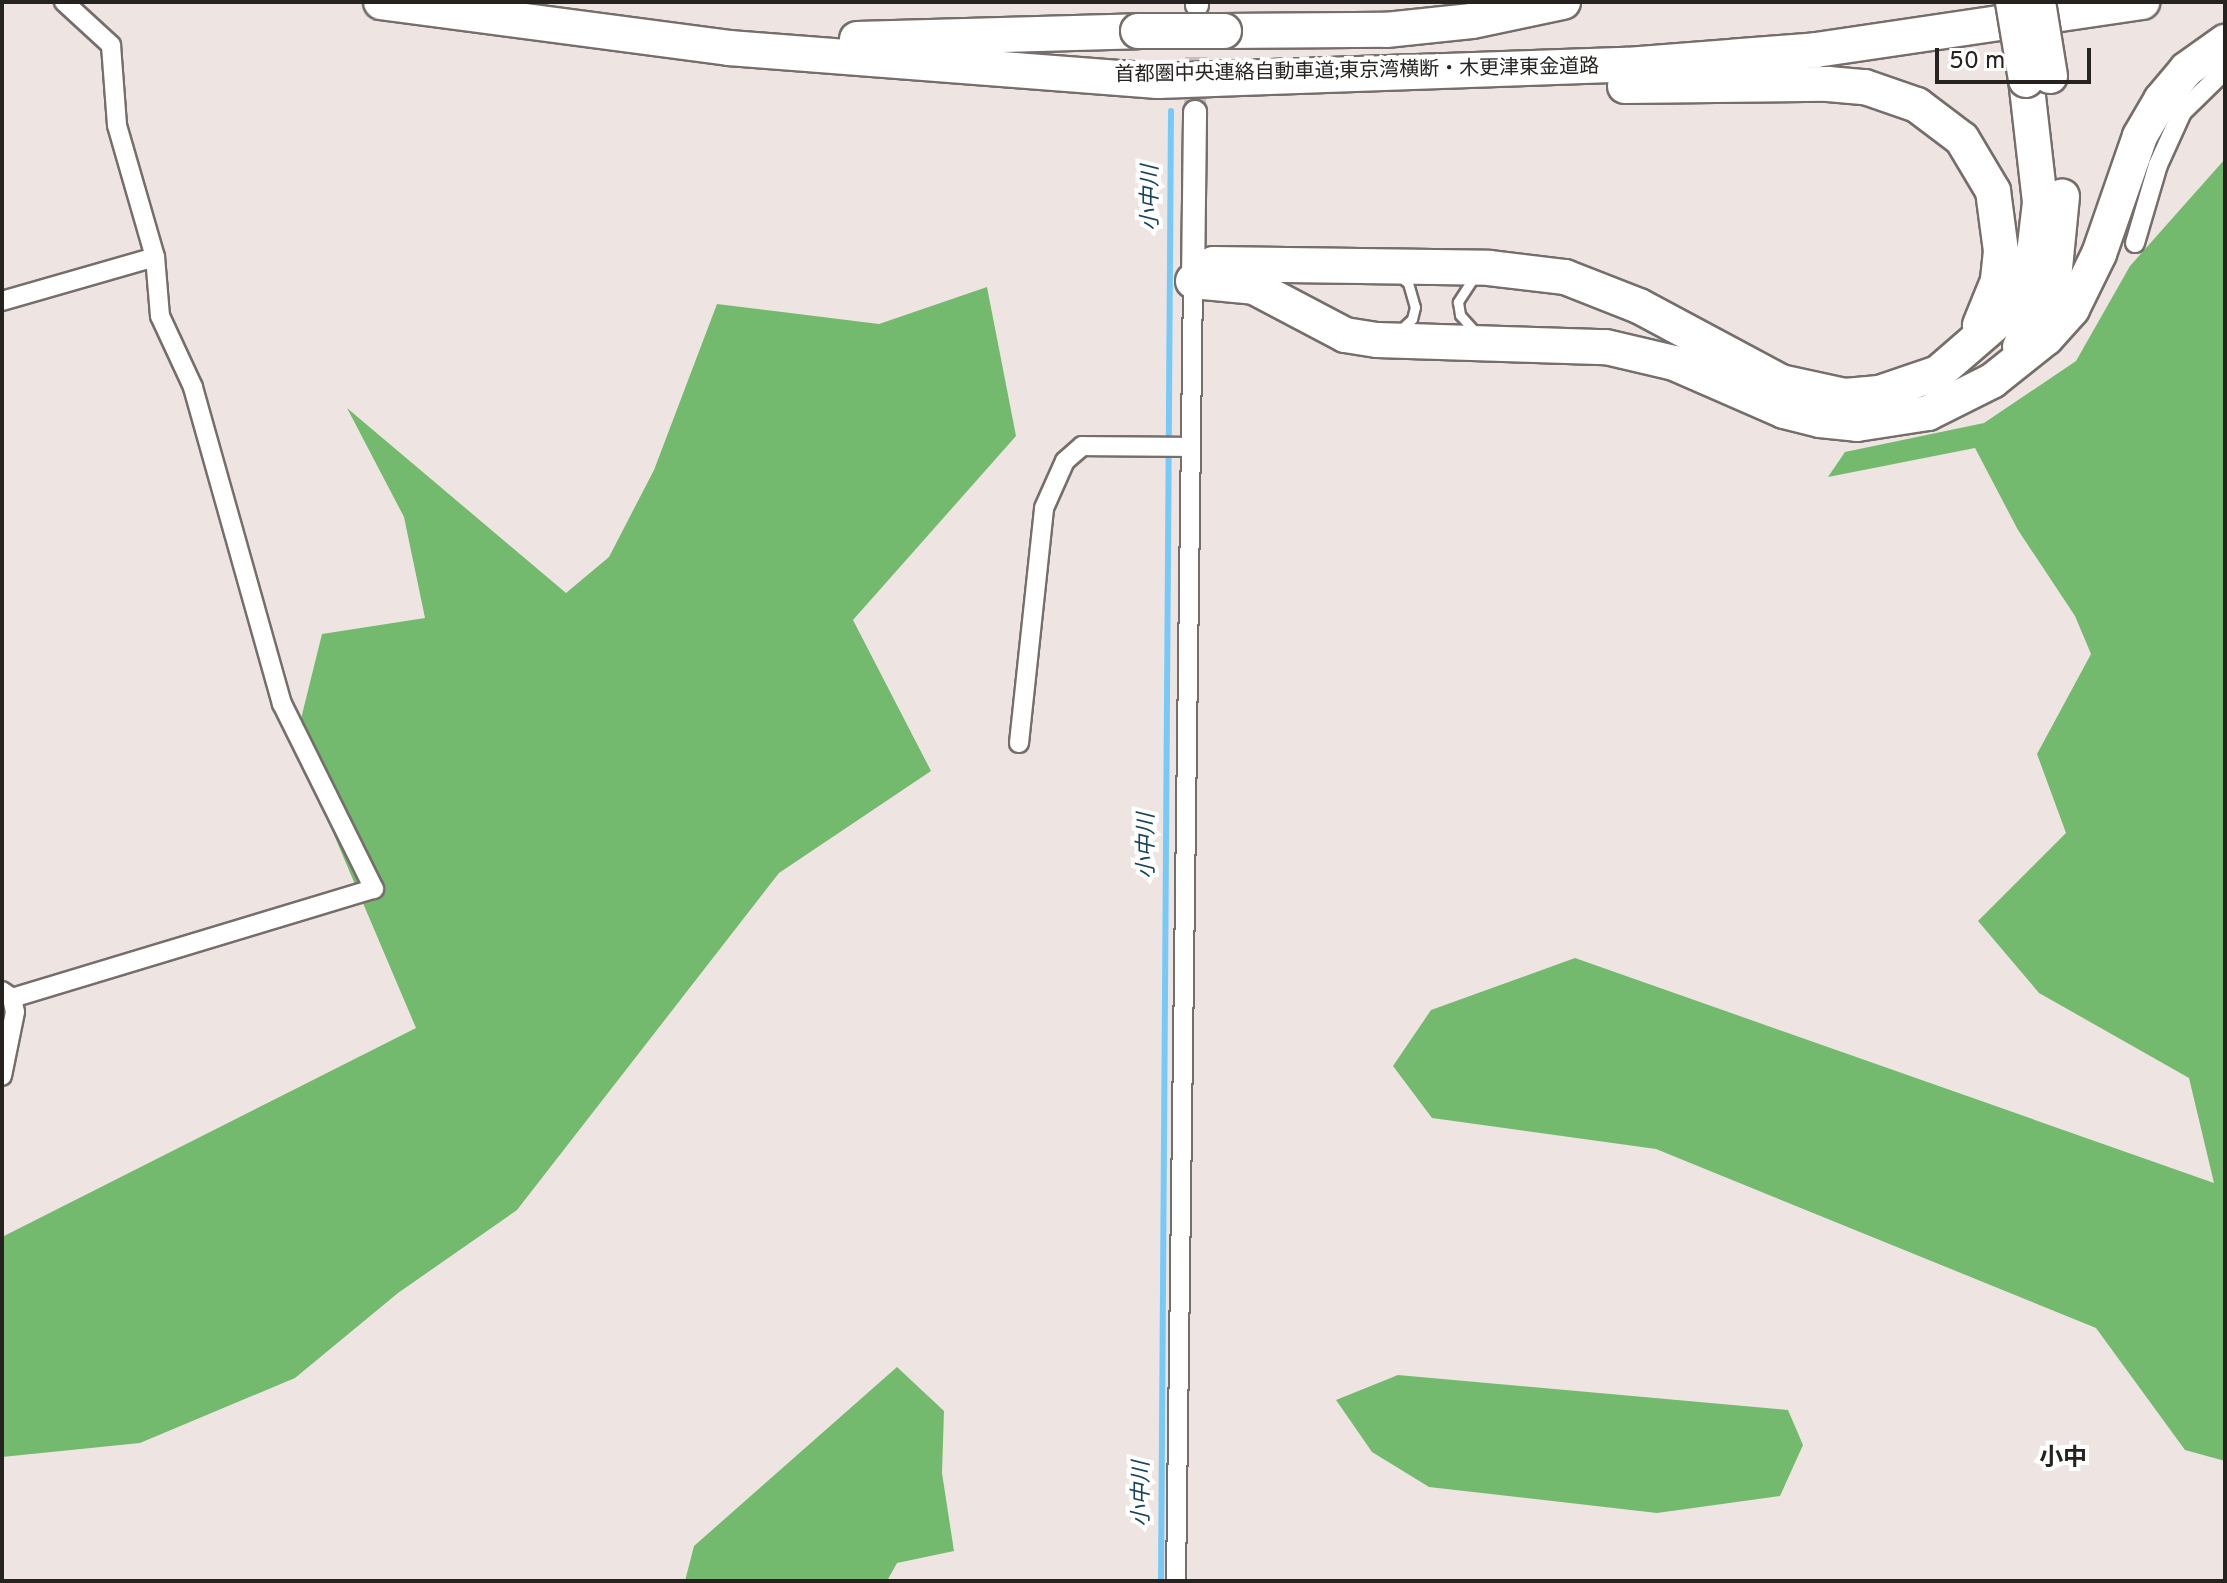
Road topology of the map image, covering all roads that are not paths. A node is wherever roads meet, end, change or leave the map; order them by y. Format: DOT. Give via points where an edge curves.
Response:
graph roads {
  1 [pos="64,2"];
  2 [pos="381,2"];
  3 [pos="488,2"];
  4 [pos="1563,2"];
  5 [pos="2013,2"];
  6 [pos="2038,2"];
  7 [pos="2061,2"];
  8 [pos="2142,2"];
  9 [pos="857,39"];
  10 [pos="2225,42"];
  11 [pos="2225,70"];
  12 [pos="2038,78"];
  13 [pos="1158,81"];
  14 [pos="1195,112"];
  15 [pos="2135,243"];
  16 [pos="155,257"];
  17 [pos="1382,266"];
  18 [pos="1489,268"];
  19 [pos="1193,272"];
  20 [pos="2,301"];
  21 [pos="1377,340"];
  22 [pos="1493,342"];
  23 [pos="1961,356"];
  24 [pos="1992,381"];
  25 [pos="1186,446"];
  26 [pos="1019,743"];
  27 [pos="7,995"];
  28 [pos="2,1076"];
  29 [pos="1176,1581"];
  1 -- 16 [label="street" via="111,45 117,125"];
  2 -- 13 [label="highway, 首都圏中央連絡自動車道;東京湾横断・木更津東金道路" via="729,48"];
  3 -- 9 [label="highway, 首都圏中央連絡自動車道;東京湾横断・木更津東金道路"];
  4 -- 9 [label="highway, bridge" via="1472,21 1386,30"];
  5 -- 12 [label="highway, bridge"];
  6 -- 12 [label="highway, bridge"];
  7 -- 9 [label="highway, 首都圏中央連絡自動車道;東京湾横断・木更津東金道路" via="1817,34 1421,63 1159,64"];
  8 -- 13 [label="highway, 首都圏中央連絡自動車道;東京湾横断・木更津東金道路" via="1816,50 1674,61"];
  10 -- 24 [label="highway" via="2187,69 2140,136 2099,254 2072,309 2046,338"];
  11 -- 15 [label="street" via="2182,112 2158,165"];
  12 -- 23 [label="highway" via="2040,202 2033,262 2006,314"];
  12 -- 24 [label="highway" via="2062,185 2060,249 2033,328"];
  13 -- 23 [label="highway" via="1286,87 1828,84 1891,94 1917,105 1962,139 1993,191 2000,221 1998,281"];
  14 -- 19 [label="street"];
  16 -- 20 [label="street"];
  16 -- 27 [label="street" via="160,316 193,387 282,704 374,889"];
  17 -- 18 [label="highway"];
  17 -- 19 [label="highway"];
  17 -- 21 [label="lane" via="1408,283 1415,307 1403,329"];
  18 -- 22 [label="lane" via="1468,280 1458,302 1466,325"];
  18 -- 23 [label="highway" via="1565,277 1602,290 1732,360 1812,391 1845,396 1909,386"];
  19 -- 21 [label="highway" via="1254,287 1321,326"];
  19 -- 25 [label="street"];
  21 -- 22 [label="highway"];
  22 -- 24 [label="highway" via="1571,343 1644,354 1784,411 1857,424 1928,413"];
  25 -- 26 [label="street" via="1082,446 1065,461 1044,508"];
  25 -- 29 [label="street"];
  27 -- 28 [label="street" via="15,1012"];
}
